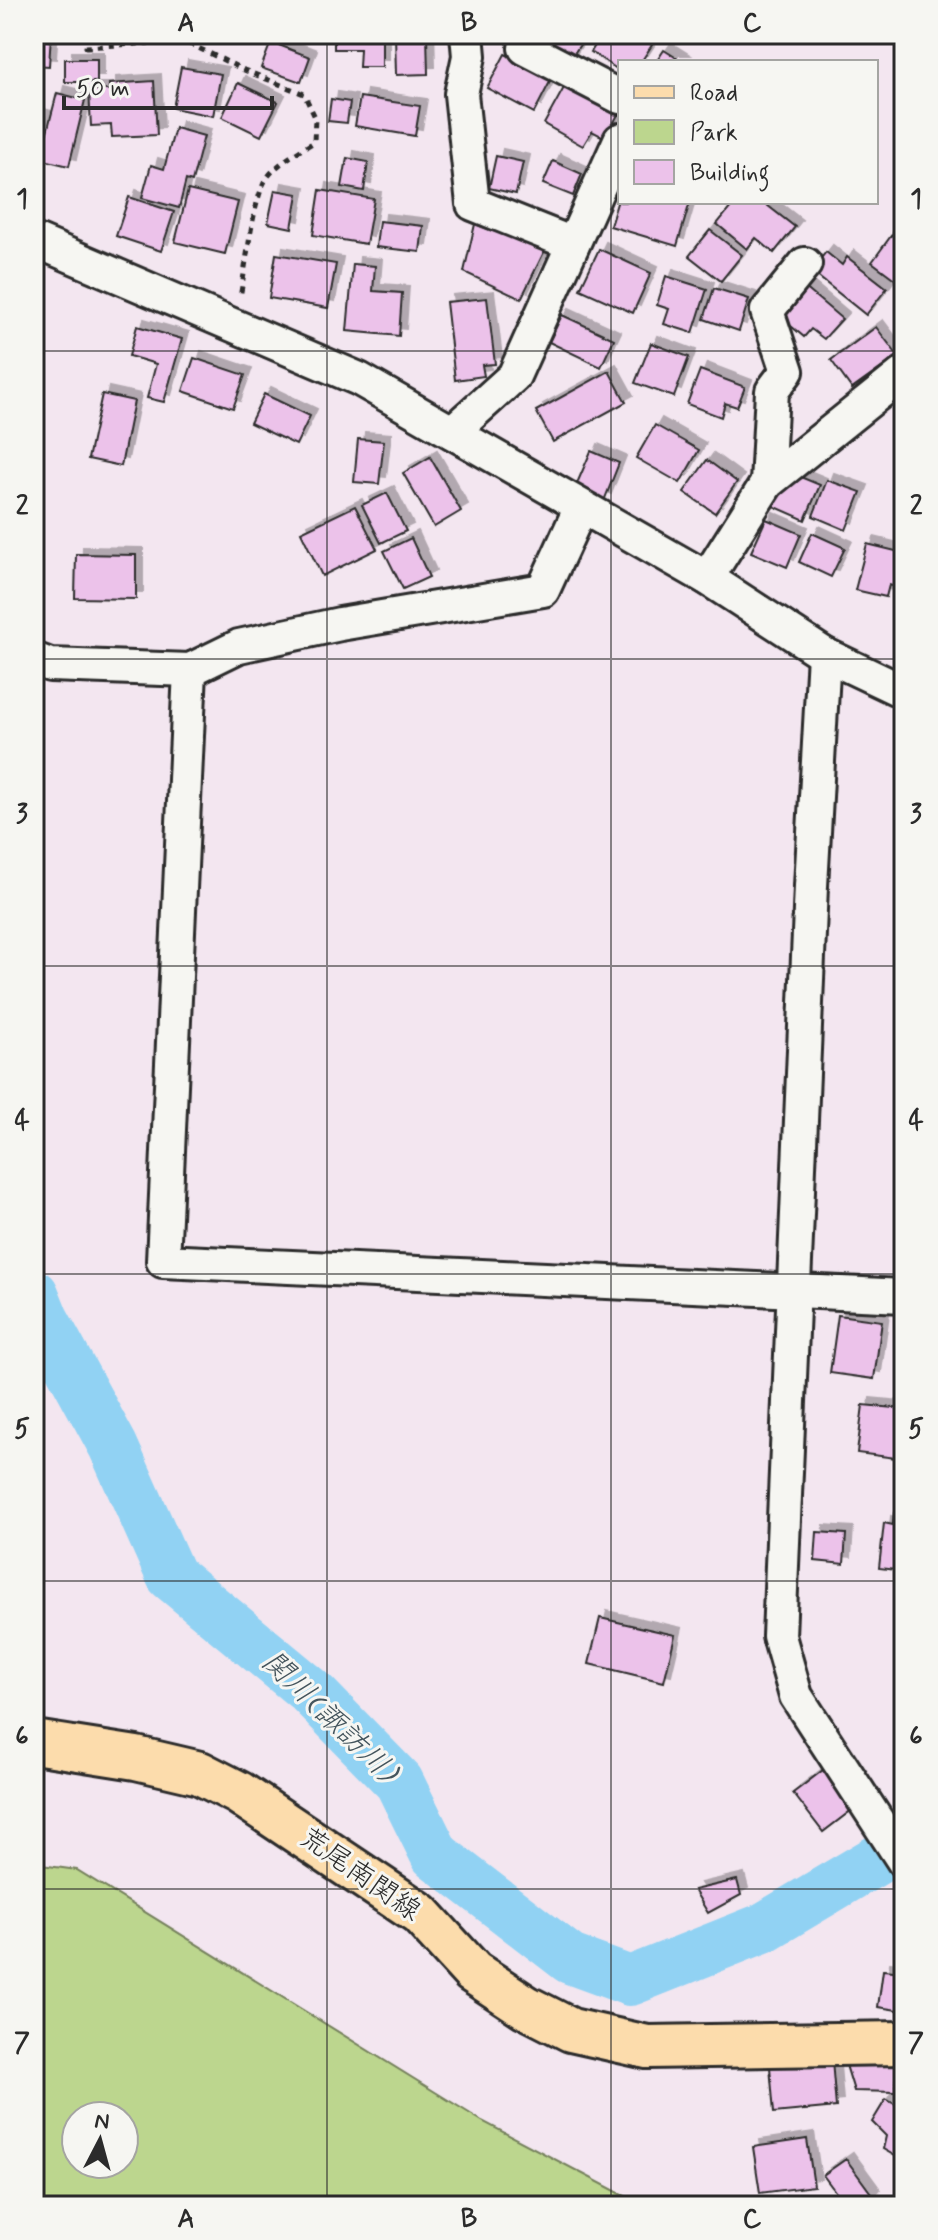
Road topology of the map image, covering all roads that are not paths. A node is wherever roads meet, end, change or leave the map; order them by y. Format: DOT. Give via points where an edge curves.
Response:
graph roads {
  1 [pos="467,34"];
  2 [pos="525,48"];
  3 [pos="618,96"];
  4 [pos="618,144"];
  5 [pos="34,240"];
  6 [pos="573,244"];
  7 [pos="805,264"];
  8 [pos="904,373"];
  9 [pos="452,432"];
  10 [pos="767,483"];
  11 [pos="581,507"];
  12 [pos="707,578"];
  13 [pos="824,654"];
  14 [pos="34,659"];
  15 [pos="190,670"];
  16 [pos="904,692"];
  17 [pos="794,1292"];
  18 [pos="904,1296"];
  19 [pos="34,1742"];
  20 [pos="904,1862"];
  21 [pos="904,2043"];
  1 -- 6 [label="street" via="469,56 461,94 473,204"];
  2 -- 3 [label="street"];
  4 -- 6 [label="street"];
  5 -- 9 [label="street" via="359,379"];
  6 -- 9 [label="street" via="514,376"];
  7 -- 10 [label="street" via="767,311 787,371 772,391"];
  8 -- 10 [label="street"];
  9 -- 11 [label="street"];
  10 -- 12 [label="street"];
  11 -- 12 [label="street"];
  11 -- 15 [label="street" via="543,590 239,646"];
  12 -- 13 [label="street"];
  13 -- 16 [label="street"];
  13 -- 17 [label="street"];
  14 -- 15 [label="street" via="50,665"];
  15 -- 17 [label="street" via="163,1261"];
  17 -- 18 [label="street"];
  17 -- 20 [label="street" via="779,1636 796,1696"];
  19 -- 21 [label="main road, 荒尾南関線" via="200,1773 239,1793 420,1914 473,1972 571,2030 647,2047"];
}
